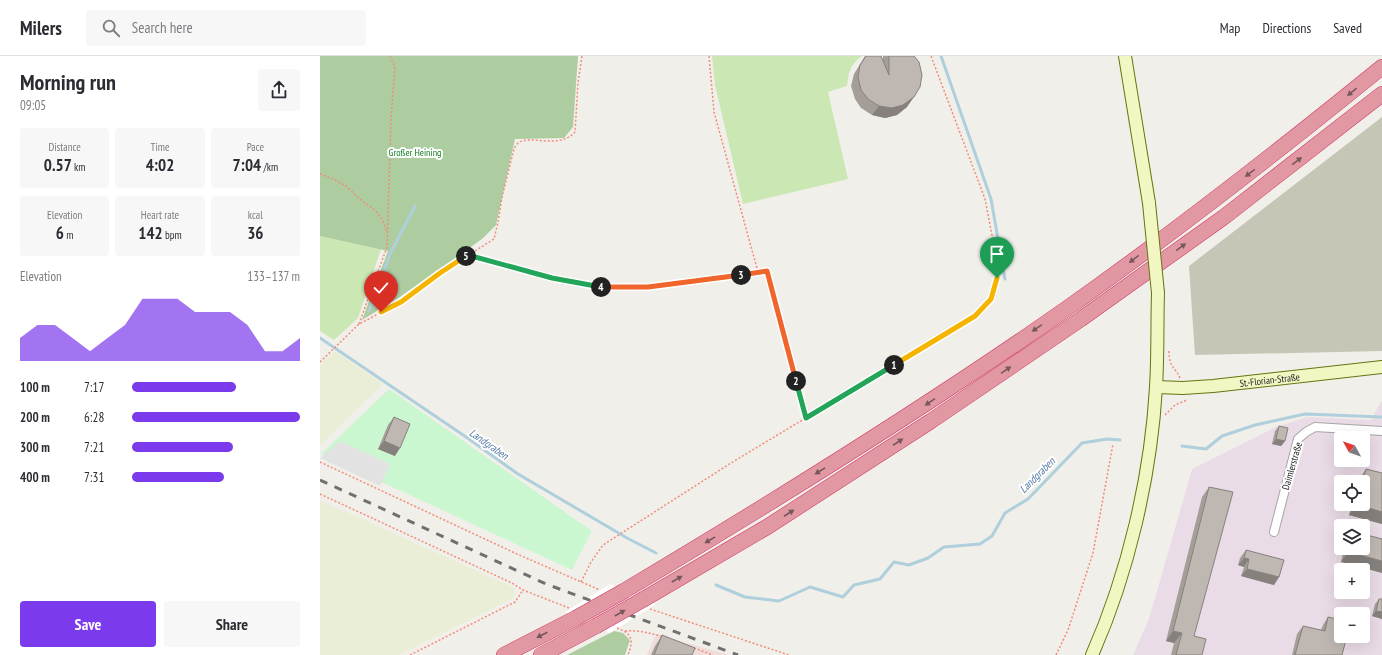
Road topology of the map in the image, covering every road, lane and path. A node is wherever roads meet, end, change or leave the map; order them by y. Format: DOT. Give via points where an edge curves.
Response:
graph roads {
  1 [pos="390,56"];
  2 [pos="582,56"];
  3 [pos="709,56"];
  4 [pos="931,56"];
  5 [pos="1125,56"];
  6 [pos="1382,67"];
  7 [pos="1382,94"];
  8 [pos="320,174"];
  9 [pos="388,233"];
  10 [pos="468,255"];
  11 [pos="758,272"];
  12 [pos="359,324"];
  13 [pos="320,362"];
  14 [pos="1382,367"];
  15 [pos="1156,387"];
  16 [pos="806,418"];
  17 [pos="1382,430"];
  18 [pos="1114,444"];
  19 [pos="320,462"];
  20 [pos="320,494"];
  21 [pos="1274,532"];
  22 [pos="581,582"];
  23 [pos="602,590"];
  24 [pos="647,604"];
  25 [pos="663,637"];
  26 [pos="692,647"];
  27 [pos="410,655"];
  28 [pos="504,655"];
  29 [pos="541,655"];
  30 [pos="628,655"];
  31 [pos="713,655"];
  32 [pos="789,655"];
  33 [pos="1056,655"];
  34 [pos="1092,655"];
  1 -- 9 [label="path" via="396,67 391,118"];
  2 -- 10 [label="path" via="575,132 570,138 562,141 528,140 517,144 502,197 494,239"];
  3 -- 11 [label="path" via="714,112"];
  4 -- 16 [label="path" via="985,199 996,256 997,278 991,299 975,316"];
  5 -- 15 [label="main road, bridge" via="1149,203 1158,293"];
  6 -- 28 [label="highway, one-way, bridge" via="1261,165 1070,306 927,404 755,513 624,591"];
  24 -- 7 [label="highway, one-way" via="931,421 1068,328 1224,217"];
  8 -- 9 [label="path" via="346,186 375,210"];
  9 -- 12 [label="path" via="387,247"];
  10 -- 11 [label="path" via="552,278 599,287 648,287"];
  10 -- 12 [label="path" via="401,302"];
  11 -- 16 [label="path" via="767,271"];
  12 -- 13 [label="path"];
  14 -- 15 [label="main road, St.-Florian-Straße" via="1213,386"];
  15 -- 34 [label="main road" via="1141,498 1124,566"];
  16 -- 22 [label="path" via="602,545"];
  17 -- 21 [label="street, Daimlerstraße" via="1315,427 1298,439"];
  18 -- 33 [label="path" via="1093,553 1068,630"];
  19 -- 22 [label="path"];
  20 -- 27 [label="path" via="523,590 515,602"];
  22 -- 23 [label="path"];
  29 -- 24 [label="highway, one-way, bridge" via="596,626"];
  24 -- 32 [label="path"];
  25 -- 30 [label="path" via="643,631 626,631 631,640"];
  26 -- 31 [label="path"];
}
